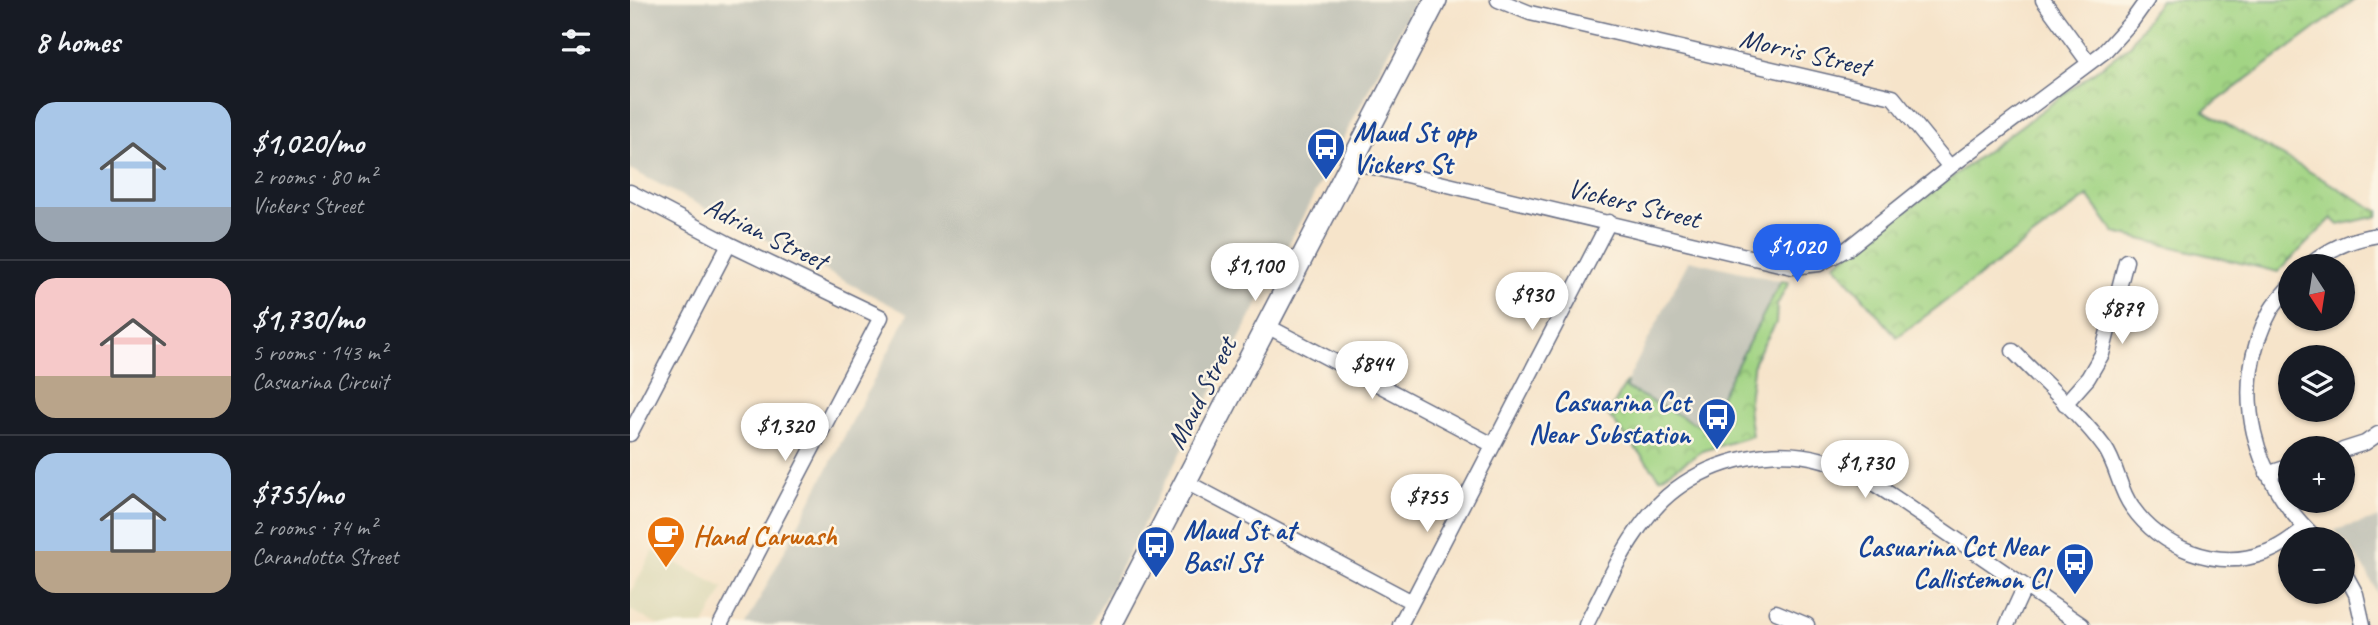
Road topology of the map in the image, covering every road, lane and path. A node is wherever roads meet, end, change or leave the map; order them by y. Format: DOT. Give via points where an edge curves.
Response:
graph roads {
  1 [pos="1436,0"];
  2 [pos="1498,0"];
  3 [pos="2043,0"];
  4 [pos="2147,0"];
  5 [pos="2089,63"];
  6 [pos="1352,162"];
  7 [pos="1950,167"];
  8 [pos="630,192"];
  9 [pos="1609,222"];
  10 [pos="2378,235"];
  11 [pos="729,244"];
  12 [pos="2323,254"];
  13 [pos="2126,261"];
  14 [pos="2278,301"];
  15 [pos="1267,326"];
  16 [pos="2013,351"];
  17 [pos="2065,404"];
  18 [pos="630,434"];
  19 [pos="2378,434"];
  20 [pos="1493,445"];
  21 [pos="2355,446"];
  22 [pos="2278,470"];
  23 [pos="2267,474"];
  24 [pos="1186,482"];
  25 [pos="2304,527"];
  26 [pos="2278,546"];
  27 [pos="2025,586"];
  28 [pos="2355,592"];
  29 [pos="1412,602"];
  30 [pos="1776,612"];
  31 [pos="720,625"];
  32 [pos="1111,625"];
  33 [pos="1400,625"];
  34 [pos="1586,625"];
  35 [pos="1807,625"];
  36 [pos="2007,625"];
  37 [pos="2082,625"];
  38 [pos="2363,625"];
  1 -- 6 [label="main road, Maud Street"];
  2 -- 7 [label="street, Morris Street" via="1530,13 1893,97"];
  3 -- 5 [label="street"];
  4 -- 5 [label="street, Vickers Street" via="2132,22"];
  5 -- 7 [label="street, Vickers Street"];
  6 -- 9 [label="street, Vickers Street"];
  6 -- 15 [label="main road, Maud Street"];
  7 -- 9 [label="street, Vickers Street" via="1847,249 1819,264 1792,267"];
  8 -- 11 [label="street, Adrian Street"];
  9 -- 20 [label="street"];
  10 -- 12 [label="street" via="2358,238"];
  11 -- 18 [label="street"];
  11 -- 31 [label="street, Adrian Street" via="881,317"];
  13 -- 17 [label="street" via="2102,354"];
  14 -- 23 [label="street" via="2255,352 2249,391 2255,441"];
  15 -- 20 [label="street"];
  15 -- 24 [label="main road, Maud Street"];
  16 -- 17 [label="street"];
  17 -- 26 [label="street" via="2106,450 2131,506 2152,530 2181,549 2207,558 2233,560"];
  19 -- 21 [label="street"];
  20 -- 29 [label="street"];
  22 -- 23 [label="street"];
  23 -- 25 [label="street"];
  24 -- 29 [label="street"];
  24 -- 32 [label="main road, Maud Street"];
  27 -- 34 [label="street" via="1849,470 1803,456 1762,456 1731,461 1675,489 1635,534"];
  27 -- 36 [label="street"];
  27 -- 37 [label="street"];
  28 -- 38 [label="street"];
  29 -- 33 [label="street"];
  30 -- 35 [label="street"];
}
